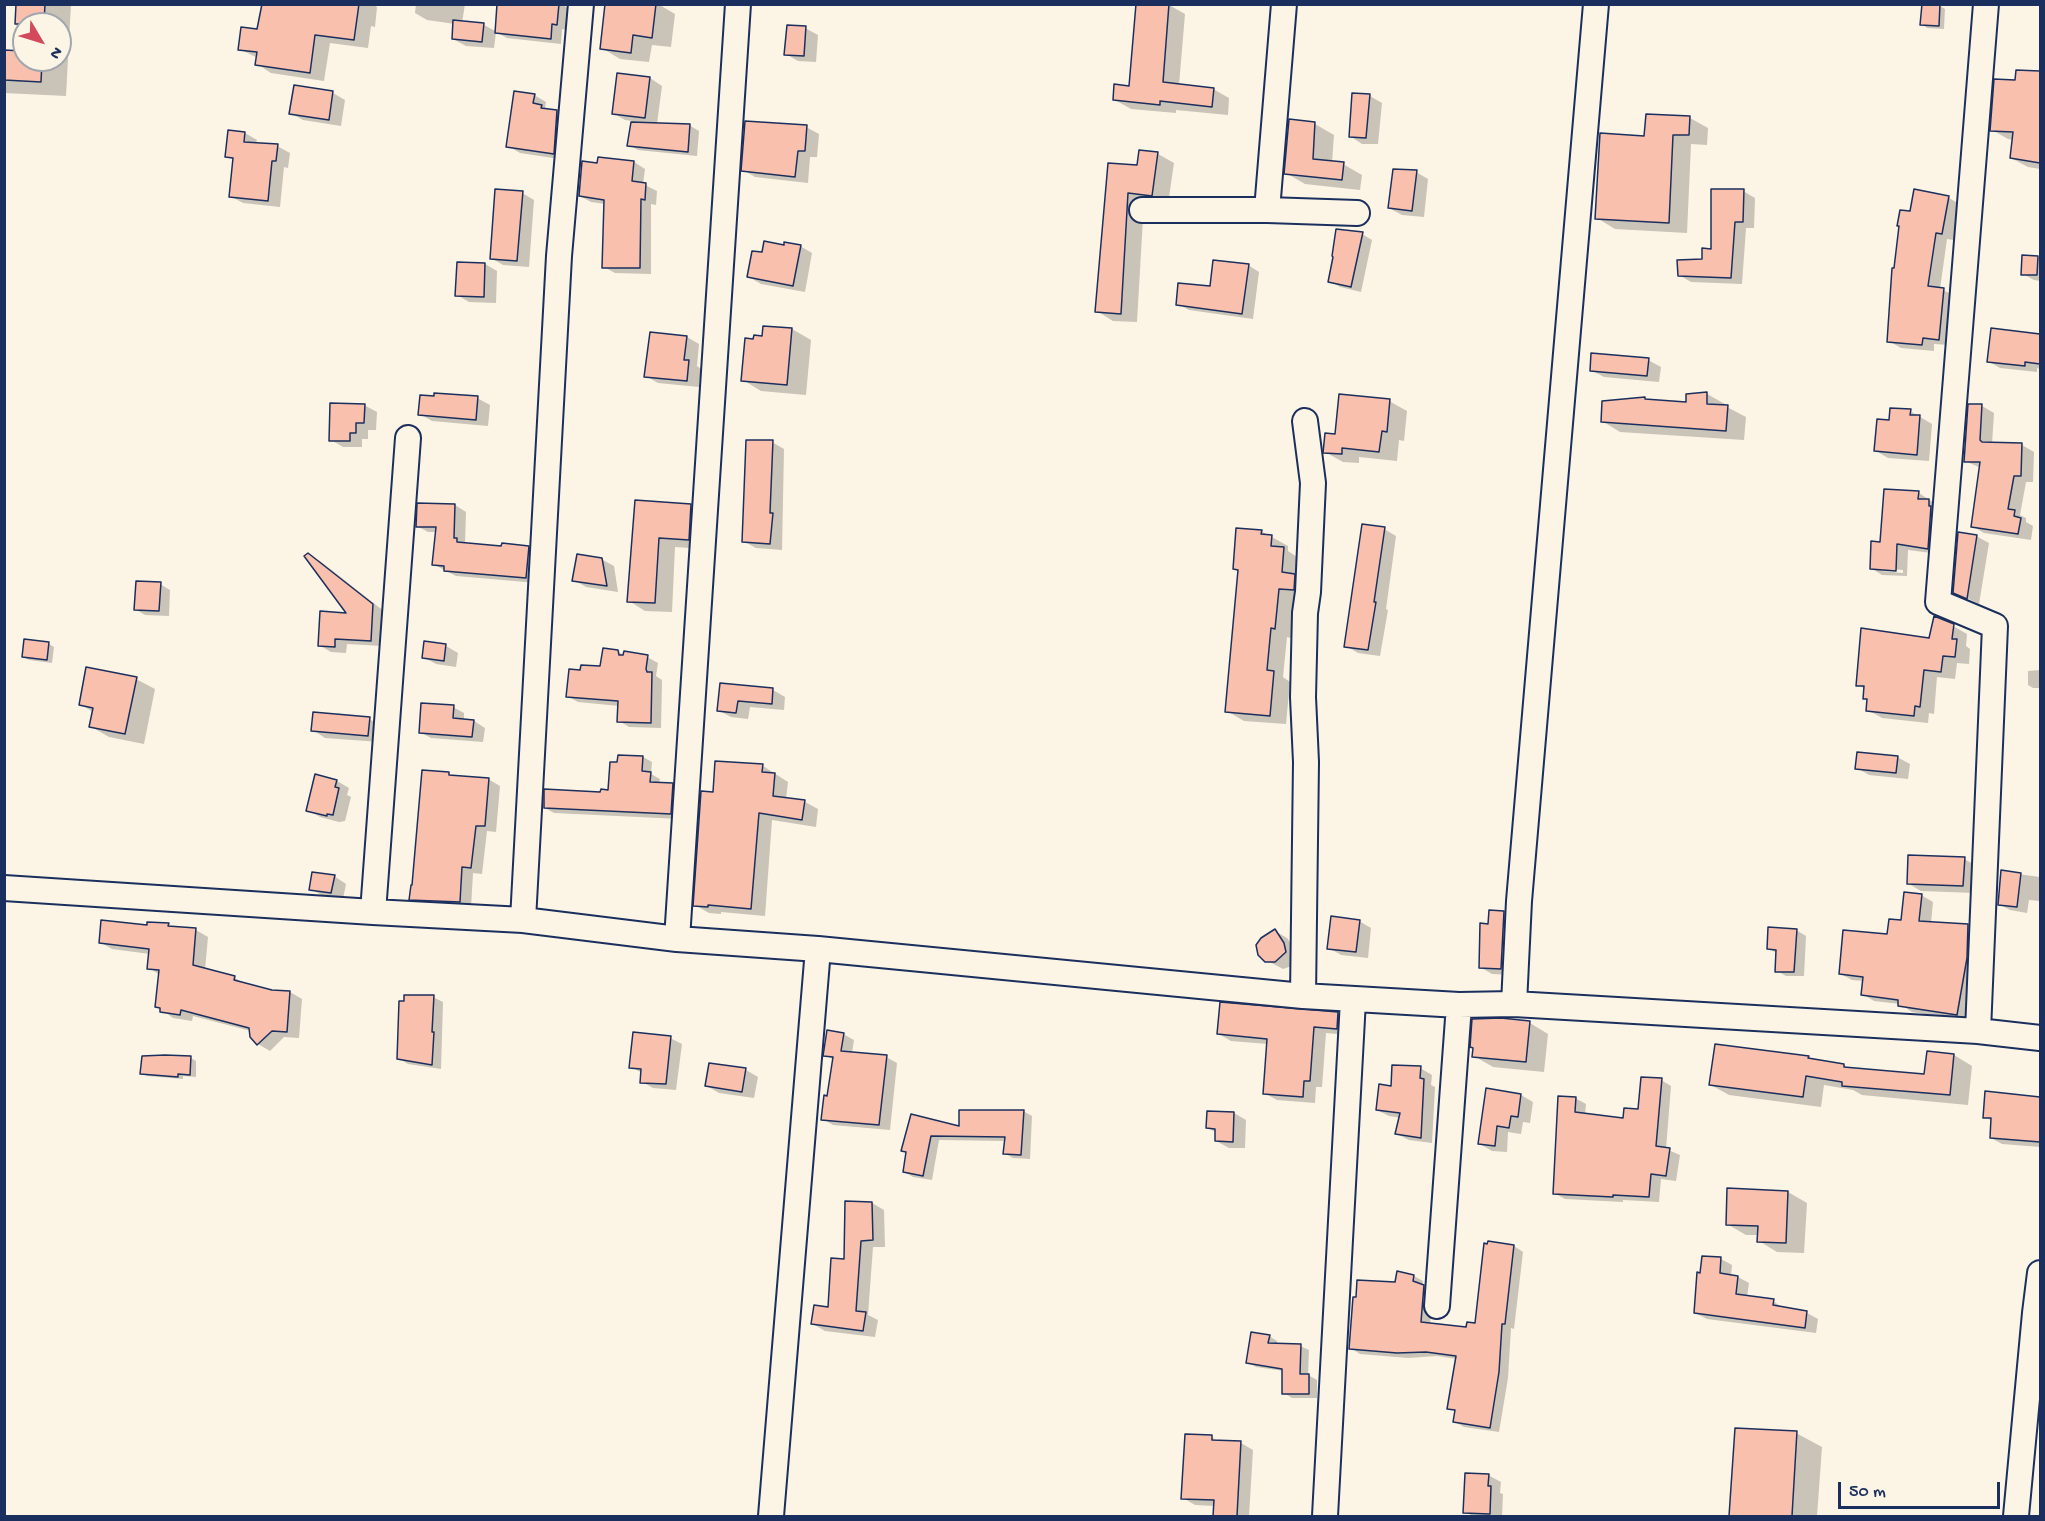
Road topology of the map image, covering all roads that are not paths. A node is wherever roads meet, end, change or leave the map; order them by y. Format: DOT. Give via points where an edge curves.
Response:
graph roads {
  1 [pos="581,4"];
  2 [pos="738,4"];
  3 [pos="1284,4"];
  4 [pos="1596,4"];
  5 [pos="1986,4"];
  6 [pos="1142,210"];
  7 [pos="1267,210"];
  8 [pos="1357,213"];
  9 [pos="1305,421"];
  10 [pos="408,438"];
  11 [pos="4,888"];
  12 [pos="373,912"];
  13 [pos="523,920"];
  14 [pos="677,939"];
  15 [pos="818,950"];
  16 [pos="1303,996"];
  17 [pos="1353,1000"];
  18 [pos="1514,1004"];
  19 [pos="1459,1005"];
  20 [pos="1978,1030"];
  21 [pos="2040,1038"];
  22 [pos="2040,1274"];
  23 [pos="1437,1306"];
  24 [pos="771,1516"];
  25 [pos="1325,1516"];
  26 [pos="2016,1516"];
  1 -- 13 [label="street" via="558,256"];
  2 -- 14 [label="street"];
  3 -- 7 [label="street"];
  4 -- 18 [label="street" via="1519,901"];
  5 -- 20 [label="street" via="1938,602 1995,626"];
  6 -- 7 [label="street"];
  7 -- 8 [label="street"];
  9 -- 16 [label="street" via="1313,483 1303,697"];
  10 -- 12 [label="street"];
  11 -- 12 [label="street"];
  12 -- 13 [label="street"];
  13 -- 14 [label="street"];
  14 -- 15 [label="street"];
  15 -- 16 [label="street"];
  15 -- 24 [label="street"];
  16 -- 17 [label="street"];
  17 -- 19 [label="street"];
  17 -- 25 [label="street"];
  18 -- 19 [label="street"];
  18 -- 20 [label="street"];
  19 -- 23 [label="street"];
  20 -- 21 [label="street"];
  22 -- 26 [label="street"];
}
